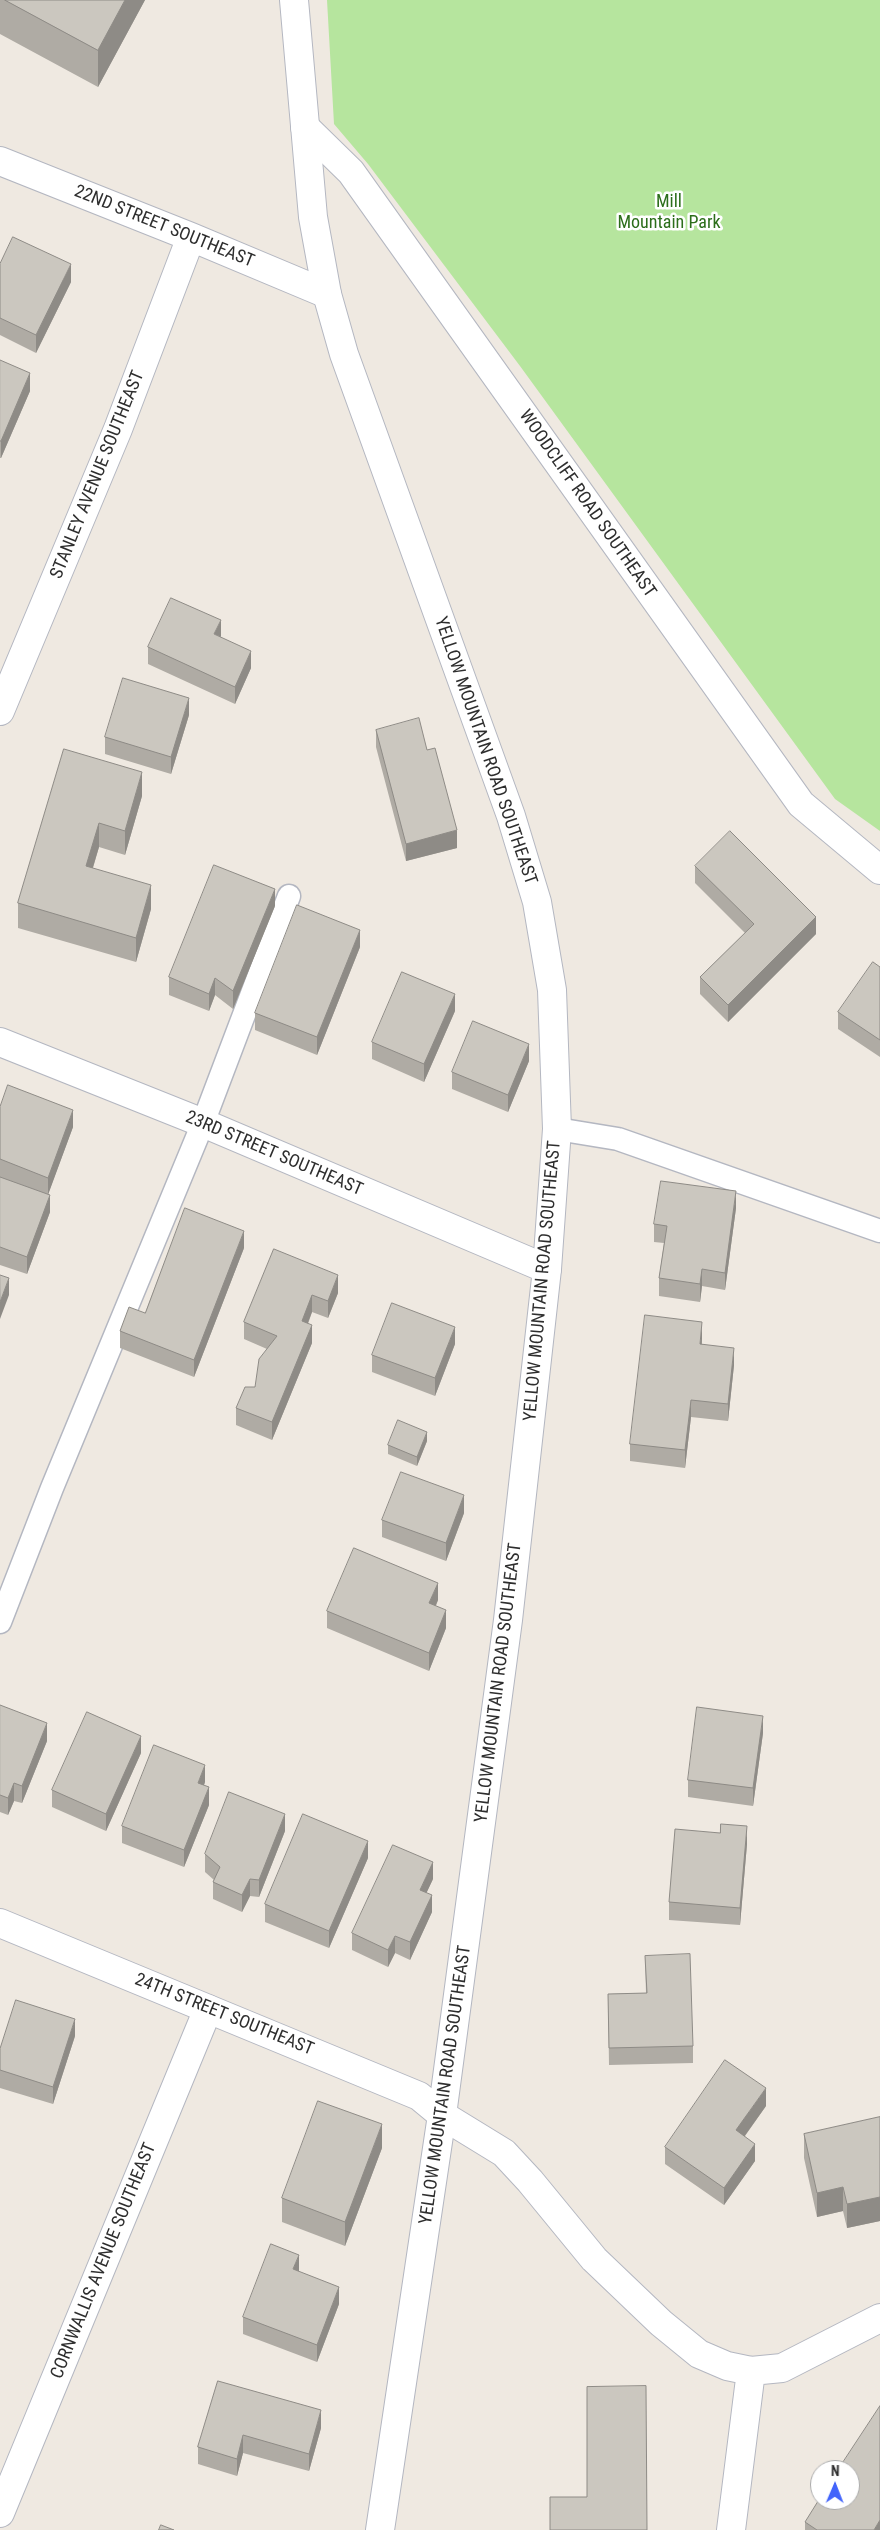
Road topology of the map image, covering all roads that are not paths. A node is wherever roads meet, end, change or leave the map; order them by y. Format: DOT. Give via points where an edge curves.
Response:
graph roads {
  1 [pos="294,0"];
  2 [pos="305,127"];
  3 [pos="0,161"];
  4 [pos="192,237"];
  5 [pos="328,294"];
  6 [pos="0,711"];
  7 [pos="880,870"];
  8 [pos="289,896"];
  9 [pos="0,1042"];
  10 [pos="203,1124"];
  11 [pos="557,1129"];
  12 [pos="880,1231"];
  13 [pos="547,1269"];
  14 [pos="0,1622"];
  15 [pos="0,1924"];
  16 [pos="208,2009"];
  17 [pos="442,2115"];
  18 [pos="880,2318"];
  19 [pos="751,2371"];
  20 [pos="0,2513"];
  21 [pos="380,2530"];
  22 [pos="731,2530"];
  1 -- 2 [label="street, YELLOW MOUNTAIN ROAD SOUTHEAST"];
  2 -- 5 [label="street, YELLOW MOUNTAIN ROAD SOUTHEAST" via="313,217"];
  2 -- 7 [label="street, WOODCLIFF ROAD SOUTHEAST" via="351,172 801,804"];
  3 -- 4 [label="street, 22ND STREET SOUTHEAST"];
  4 -- 5 [label="street, 22ND STREET SOUTHEAST"];
  4 -- 6 [label="street, STANLEY AVENUE SOUTHEAST" via="118,429"];
  5 -- 11 [label="street, YELLOW MOUNTAIN ROAD SOUTHEAST" via="344,354 512,816 537,902 552,990"];
  8 -- 10 [label="lane"];
  9 -- 10 [label="street, 23RD STREET SOUTHEAST"];
  10 -- 13 [label="street, 23RD STREET SOUTHEAST"];
  10 -- 14 [label="lane"];
  11 -- 12 [label="lane" via="618,1139"];
  11 -- 13 [label="street, YELLOW MOUNTAIN ROAD SOUTHEAST"];
  13 -- 17 [label="street, YELLOW MOUNTAIN ROAD SOUTHEAST" via="508,1620"];
  15 -- 16 [label="street, 24TH STREET SOUTHEAST"];
  16 -- 17 [label="street, 24TH STREET SOUTHEAST" via="419,2096"];
  16 -- 20 [label="street, CORNWALLIS AVENUE SOUTHEAST"];
  17 -- 19 [label="street, 24TH STREET SOUTHEAST" via="504,2153 594,2259 661,2323 699,2354 727,2366"];
  17 -- 21 [label="street, YELLOW MOUNTAIN ROAD SOUTHEAST"];
  18 -- 19 [label="street, 24TH STREET SOUTHEAST" via="794,2364"];
  19 -- 22 [label="street"];
}
